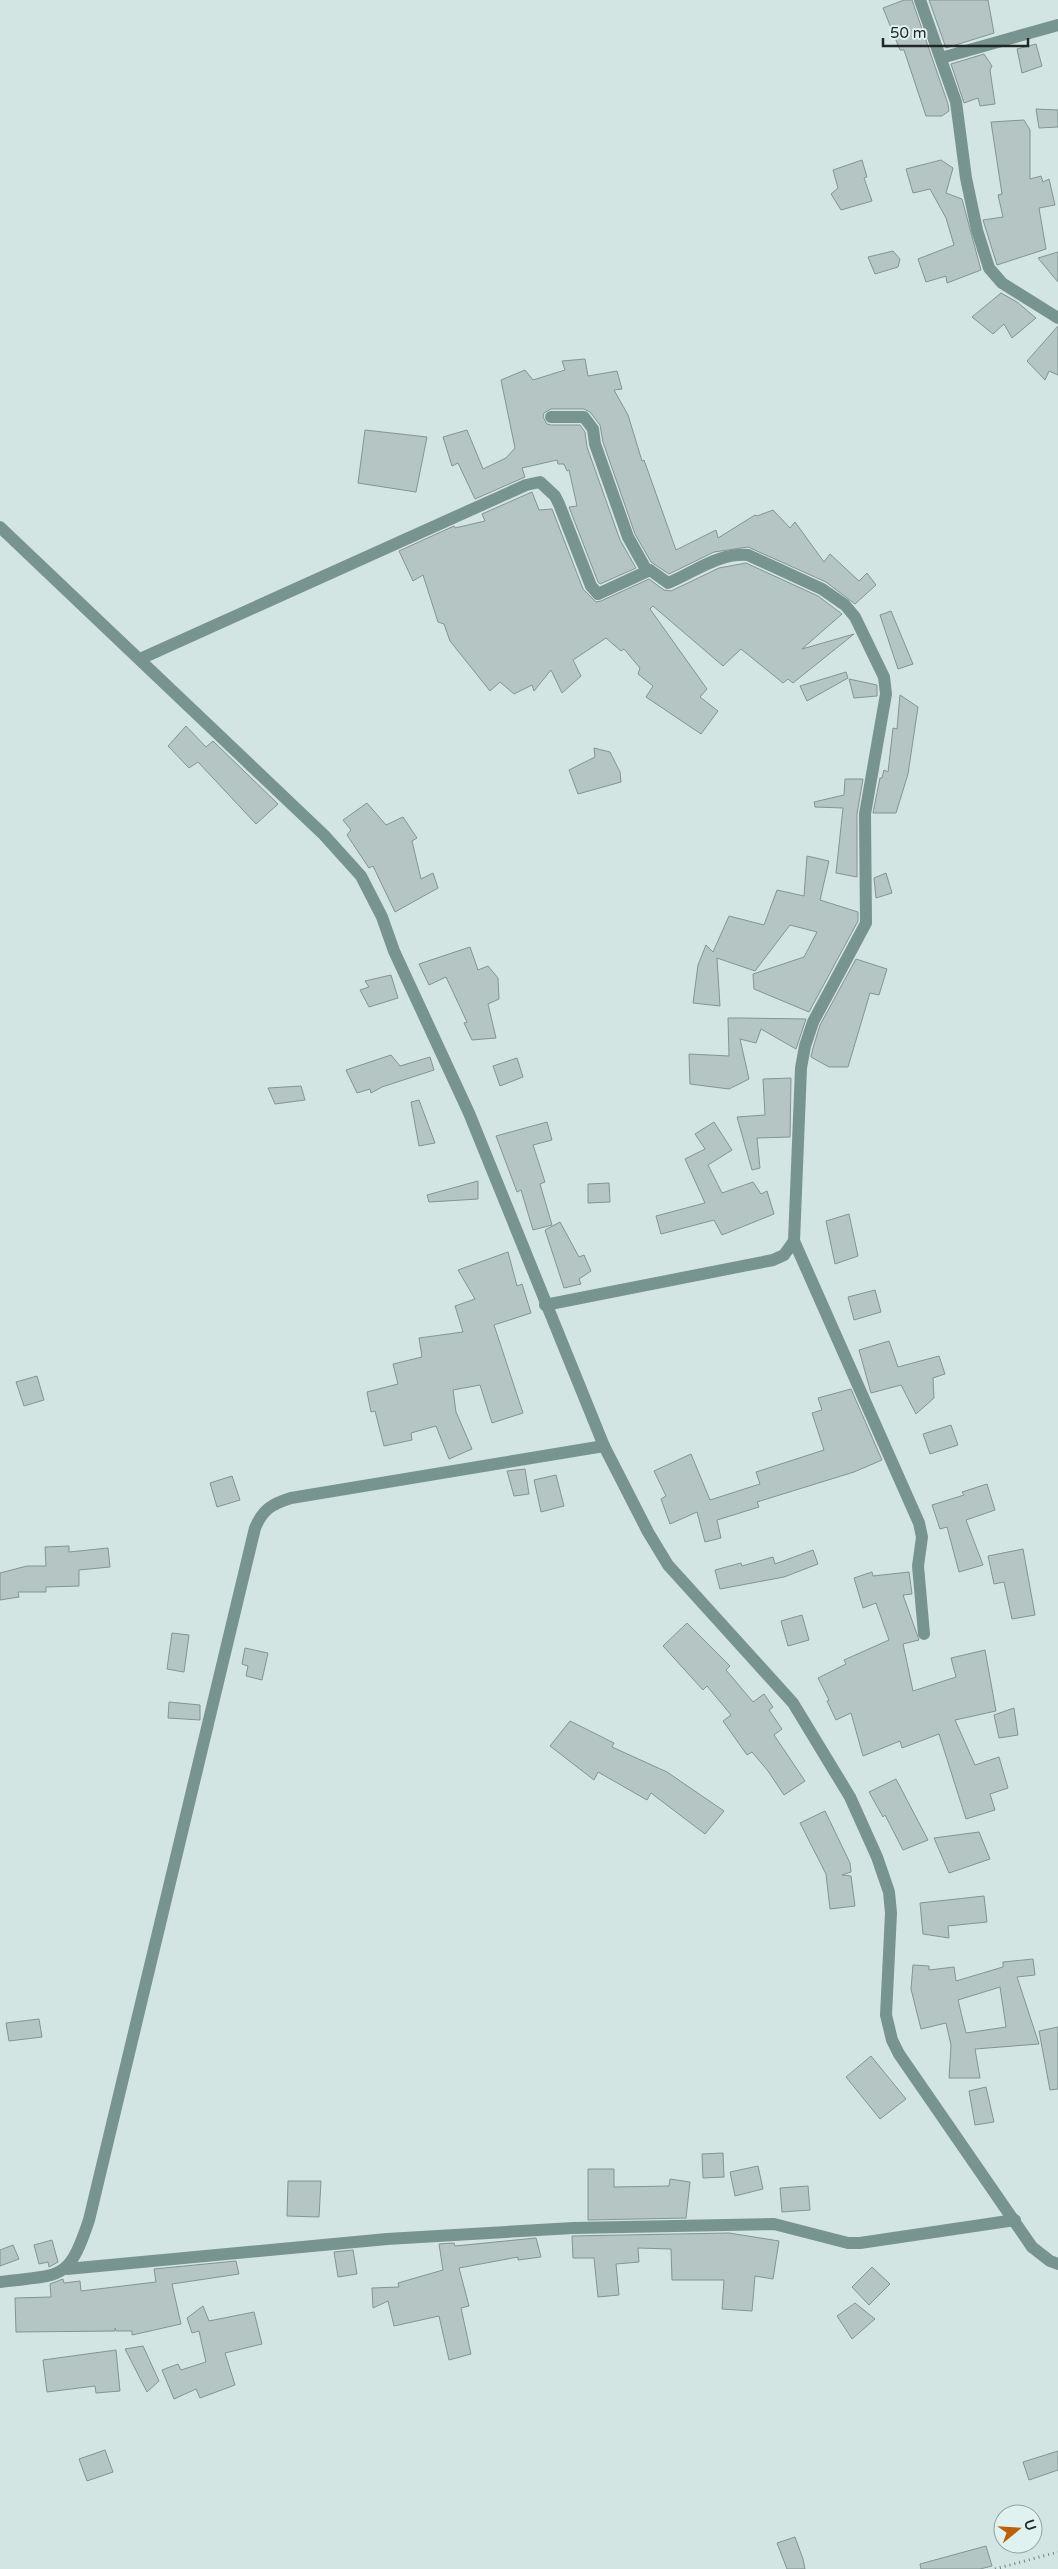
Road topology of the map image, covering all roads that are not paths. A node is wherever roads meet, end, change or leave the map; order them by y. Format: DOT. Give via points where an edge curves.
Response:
graph roads {
  1 [pos="920,0"];
  2 [pos="1058,25"];
  3 [pos="941,58"];
  4 [pos="1058,318"];
  5 [pos="551,417"];
  6 [pos="0,527"];
  7 [pos="647,571"];
  8 [pos="140,658"];
  9 [pos="794,1241"];
  10 [pos="545,1305"];
  11 [pos="604,1446"];
  12 [pos="924,1634"];
  13 [pos="1015,2220"];
  14 [pos="1058,2264"];
  15 [pos="67,2269"];
  16 [pos="0,2282"];
  1 -- 3 [label="street"];
  2 -- 3 [label="street"];
  3 -- 4 [label="street" via="956,102 966,178 977,230 990,268 1002,283"];
  5 -- 7 [label="street" via="584,417 593,429 595,444 628,537"];
  6 -- 8 [label="street"];
  7 -- 8 [label="street" via="598,594 591,586 555,496 540,482 526,485"];
  7 -- 9 [label="street" via="653,570 668,583 718,558 748,554 822,589 845,605 855,617 884,677 886,694 865,814 866,922 813,1022 805,1046 801,1068"];
  8 -- 10 [label="street" via="324,835 360,876 382,917 394,951 469,1113"];
  9 -- 10 [label="street" via="784,1255 773,1260"];
  9 -- 12 [label="street" via="919,1523 922,1537 918,1566"];
  10 -- 11 [label="street"];
  11 -- 13 [label="street" via="668,1565 793,1703 842,1781 877,1857 888,1892 891,1913 886,2015 892,2040 919,2084"];
  11 -- 15 [label="street" via="291,1498 268,1507 262,1513 255,1528 89,2220 79,2250"];
  13 -- 14 [label="street" via="1032,2247"];
  13 -- 15 [label="street" via="860,2243 848,2243 774,2224 572,2228 386,2239"];
  15 -- 16 [label="street" via="53,2275"];
}
